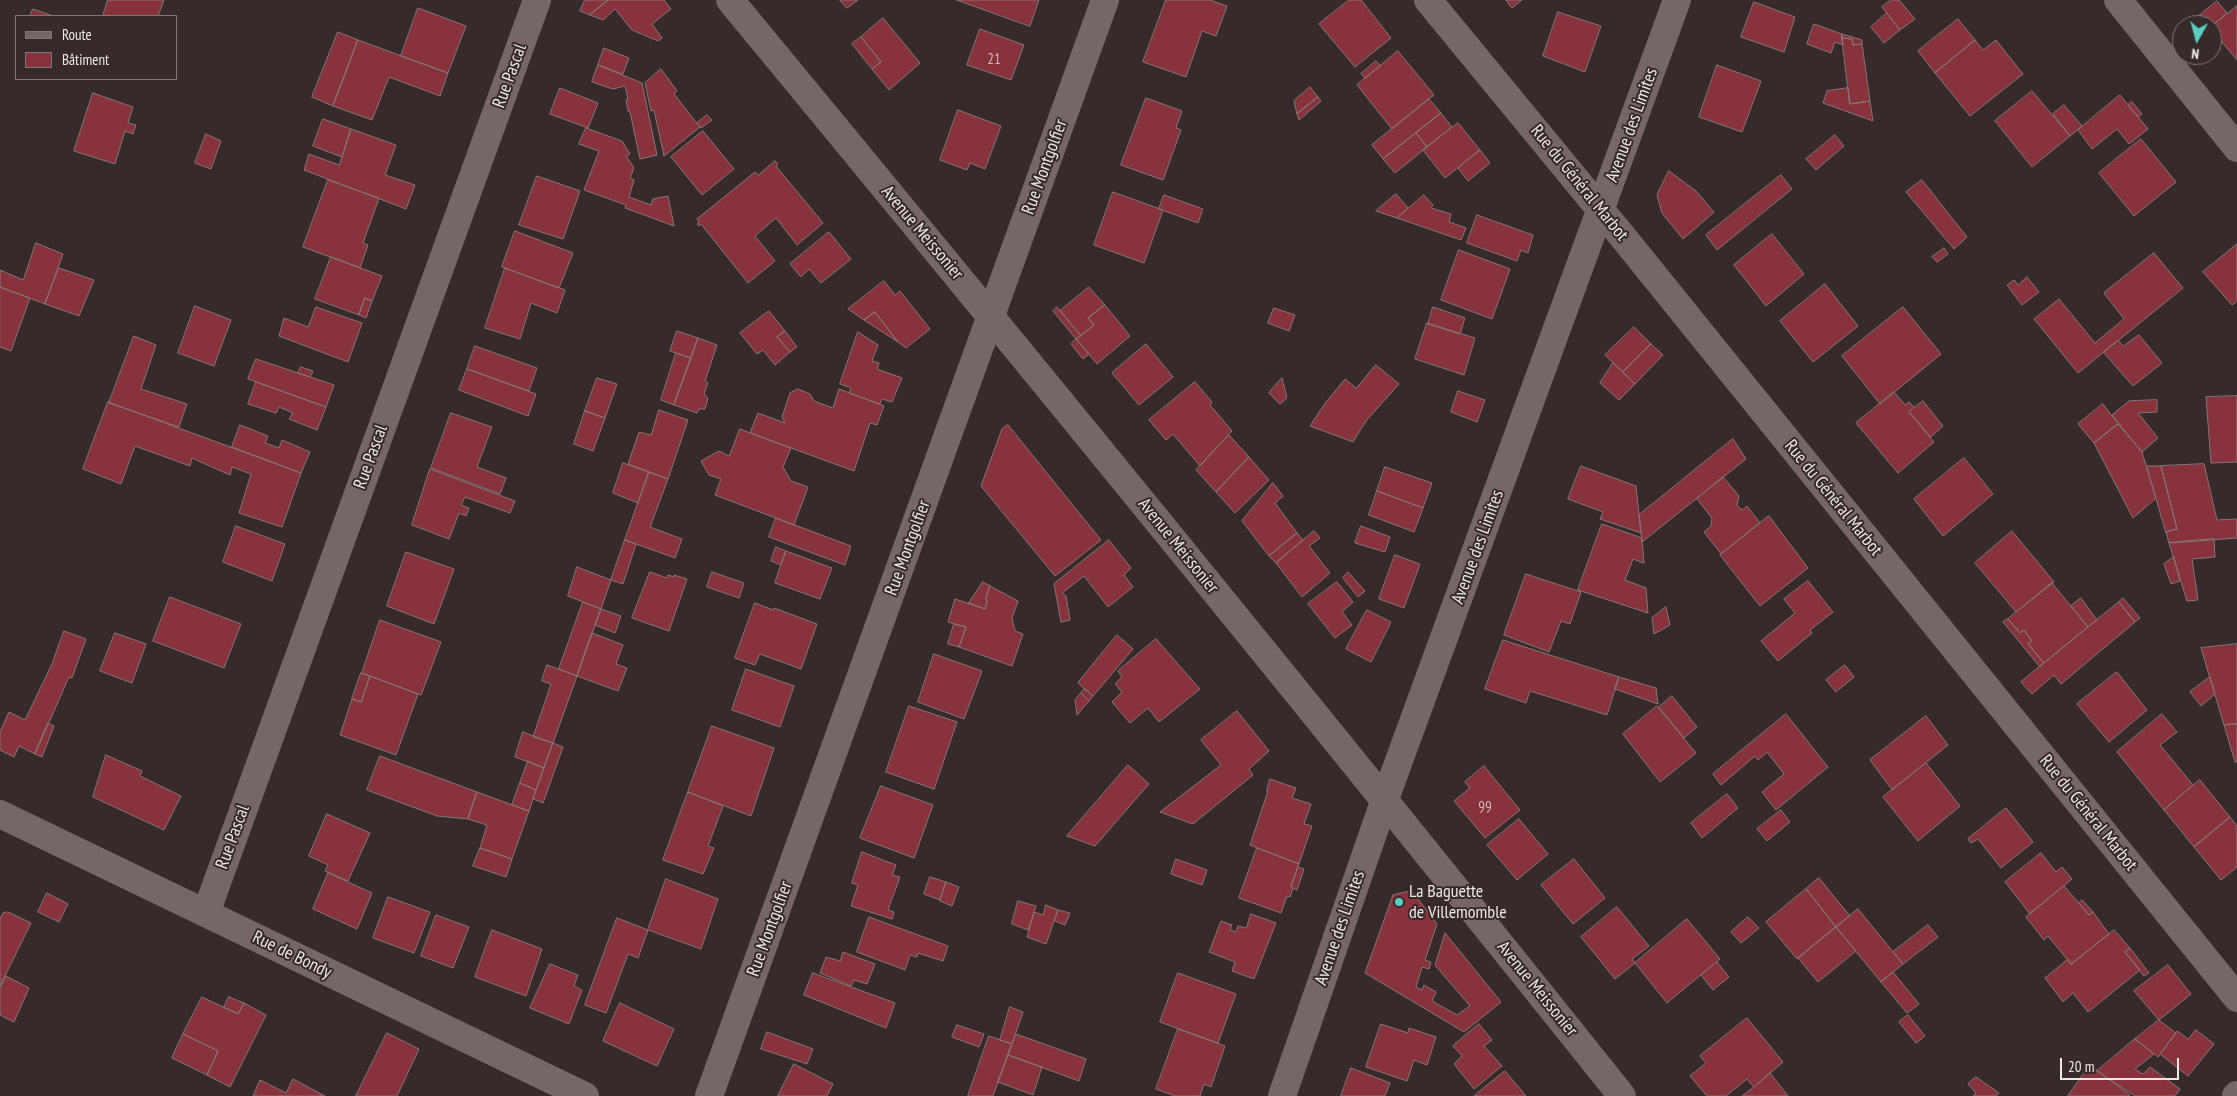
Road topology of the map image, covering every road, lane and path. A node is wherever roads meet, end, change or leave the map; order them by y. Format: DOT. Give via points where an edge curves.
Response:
graph roads {
  1 [pos="537,0"];
  2 [pos="730,0"];
  3 [pos="1106,0"];
  4 [pos="1428,0"];
  5 [pos="1677,0"];
  6 [pos="2118,0"];
  7 [pos="2237,148"];
  8 [pos="1601,210"];
  9 [pos="991,317"];
  10 [pos="1385,800"];
  11 [pos="0,814"];
  12 [pos="206,913"];
  13 [pos="2237,998"];
  14 [pos="585,1096"];
  15 [pos="710,1096"];
  16 [pos="1282,1096"];
  17 [pos="1622,1096"];
  1 -- 12 [label="street, Rue Pascal"];
  2 -- 9 [label="street, Avenue Meissonier"];
  3 -- 9 [label="street, Rue Montgolfier"];
  4 -- 8 [label="street, Rue du Général Marbot"];
  5 -- 8 [label="street, Avenue des Limites"];
  6 -- 7 [label="street"];
  8 -- 10 [label="street, Avenue des Limites"];
  8 -- 13 [label="street, Rue du Général Marbot"];
  9 -- 10 [label="street, Avenue Meissonier"];
  9 -- 15 [label="street, Rue Montgolfier"];
  10 -- 16 [label="street, Avenue des Limites"];
  10 -- 17 [label="street, Avenue Meissonier"];
  11 -- 12 [label="street, Rue de Bondy"];
  12 -- 14 [label="street, Rue de Bondy"];
}
